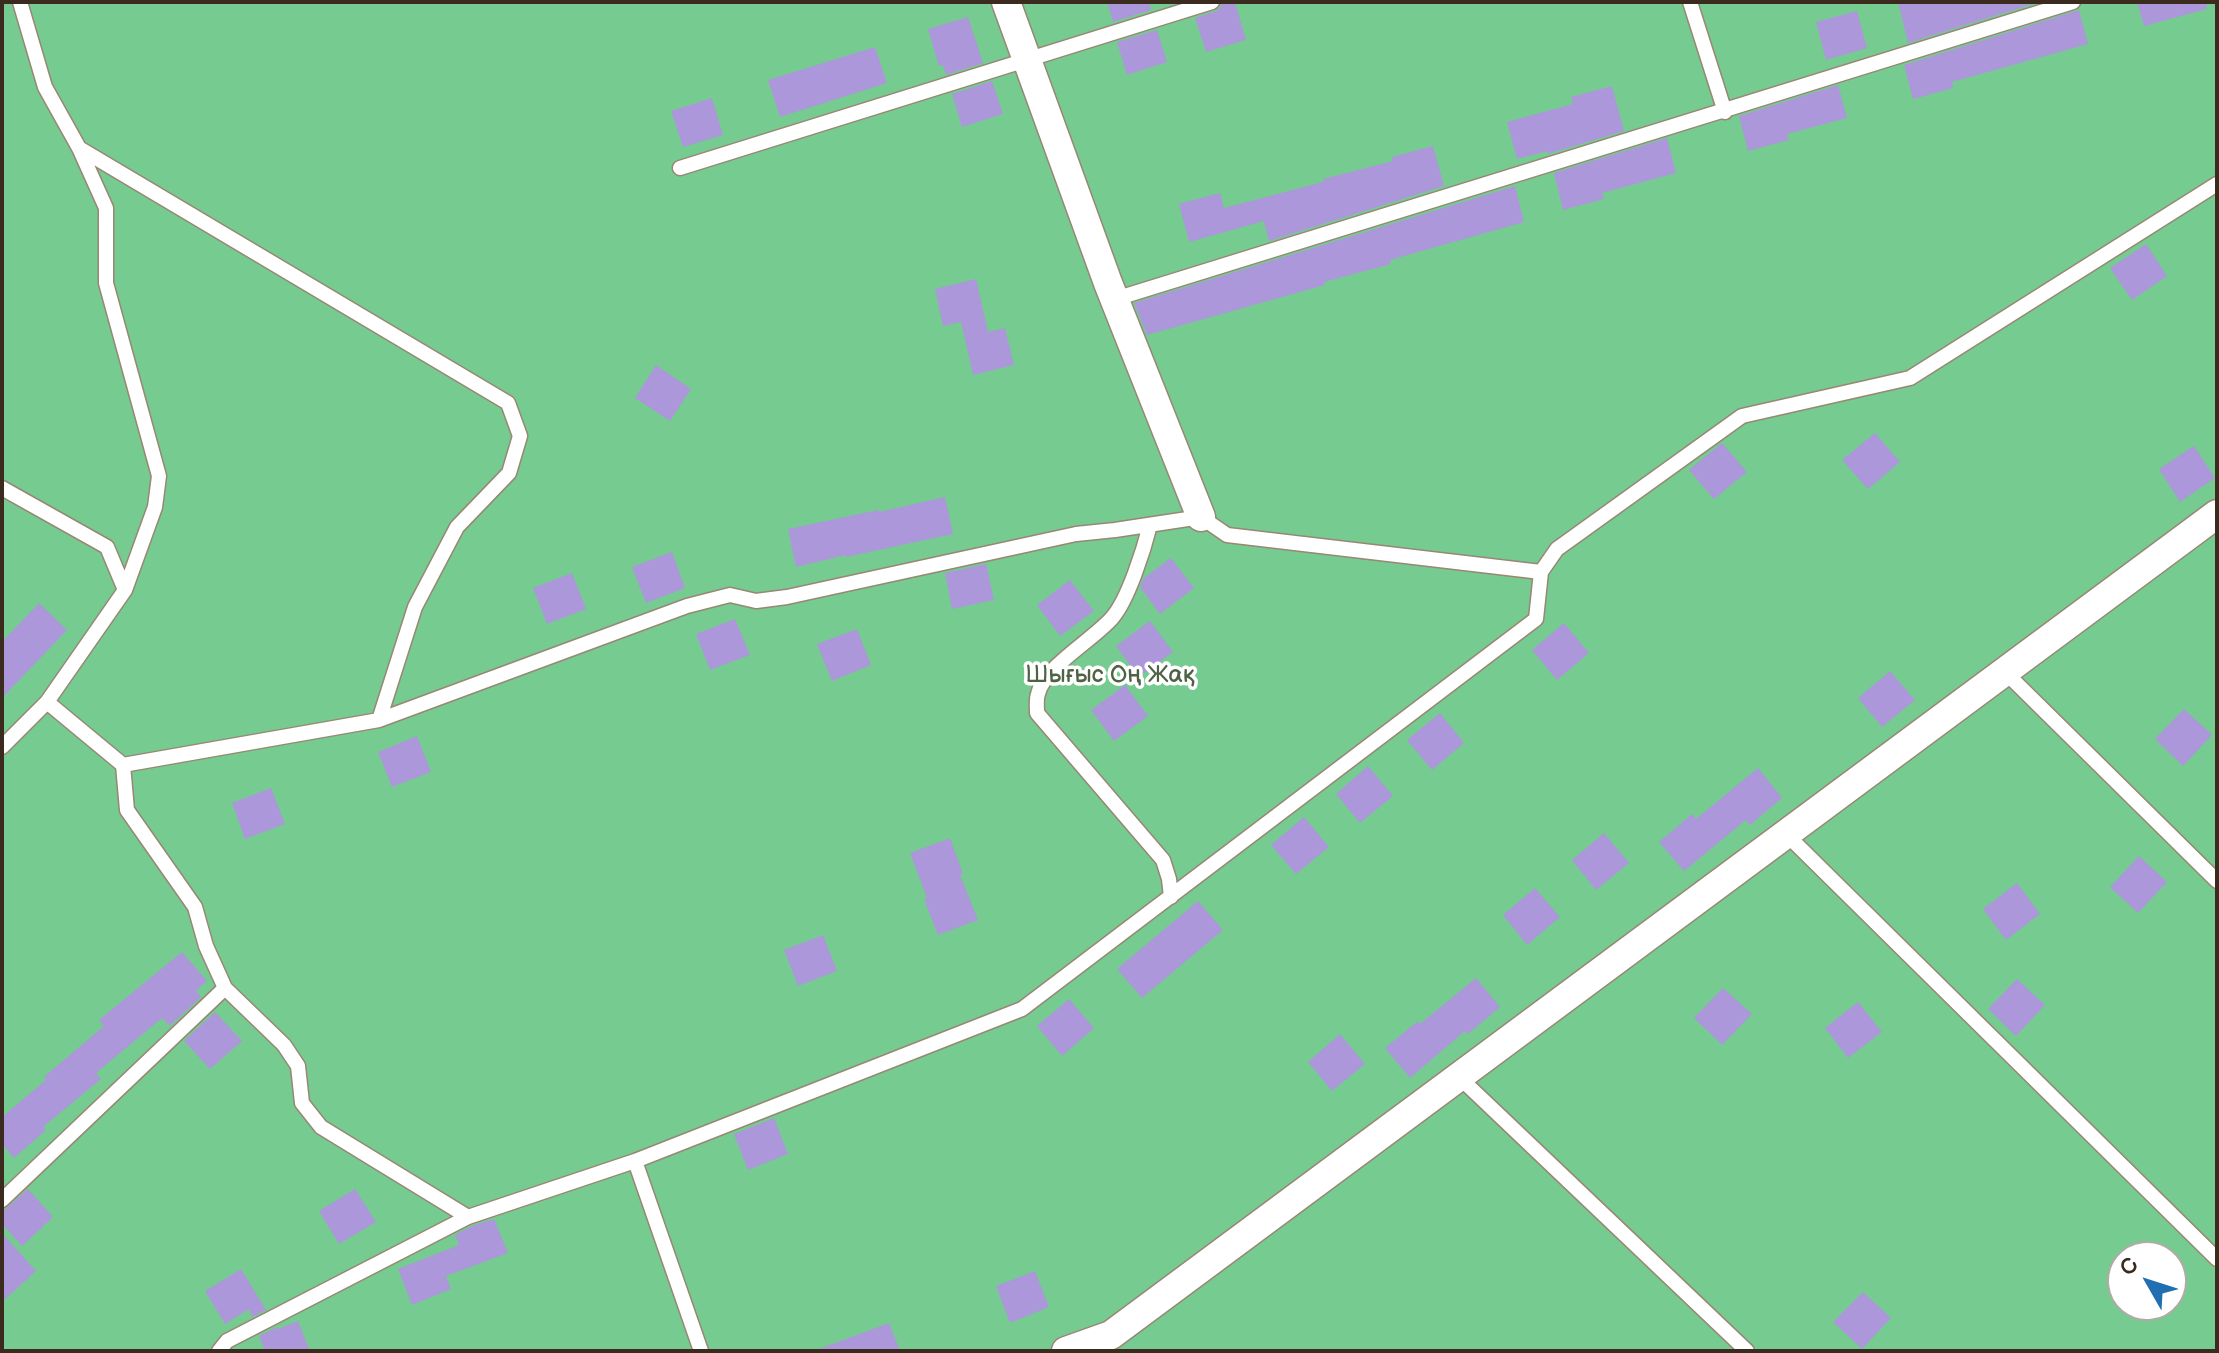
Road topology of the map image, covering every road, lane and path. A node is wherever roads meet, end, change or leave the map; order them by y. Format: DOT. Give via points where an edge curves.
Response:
graph roads {
  1 [pos="20,2"];
  2 [pos="1006,2"];
  3 [pos="1212,2"];
  4 [pos="1690,2"];
  5 [pos="2073,2"];
  6 [pos="1028,60"];
  7 [pos="1725,112"];
  8 [pos="79,148"];
  9 [pos="680,168"];
  10 [pos="2217,184"];
  11 [pos="1115,299"];
  12 [pos="2,488"];
  13 [pos="2217,514"];
  14 [pos="1201,517"];
  15 [pos="1150,525"];
  16 [pos="1541,572"];
  17 [pos="125,590"];
  18 [pos="2005,672"];
  19 [pos="47,702"];
  20 [pos="379,720"];
  21 [pos="2,747"];
  22 [pos="123,765"];
  23 [pos="1786,834"];
  24 [pos="2217,881"];
  25 [pos="1171,897"];
  26 [pos="225,988"];
  27 [pos="1459,1077"];
  28 [pos="635,1161"];
  29 [pos="2,1200"];
  30 [pos="468,1217"];
  31 [pos="2217,1259"];
  32 [pos="219,1351"];
  33 [pos="701,1351"];
  34 [pos="1066,1351"];
  35 [pos="1747,1351"];
  1 -- 8 [label="lane" via="45,87"];
  2 -- 6 [label="street"];
  3 -- 6 [label="lane"];
  4 -- 7 [label="lane"];
  5 -- 7 [label="lane"];
  6 -- 9 [label="lane"];
  6 -- 11 [label="street"];
  7 -- 11 [label="lane"];
  8 -- 17 [label="lane" via="106,208 106,283 159,476 155,507"];
  8 -- 20 [label="lane" via="508,403 520,436 509,473 457,527 415,607"];
  10 -- 16 [label="lane" via="1910,378 1742,416 1557,549"];
  11 -- 14 [label="street"];
  12 -- 17 [label="lane" via="107,547"];
  13 -- 18 [label="street"];
  14 -- 15 [label="lane"];
  14 -- 16 [label="lane" via="1227,535"];
  15 -- 20 [label="lane" via="1076,534 787,597 756,601 730,595 687,606"];
  15 -- 25 [label="lane" via="1113,617 1046,677 1037,694 1037,713 1163,860"];
  16 -- 25 [label="lane" via="1536,619"];
  17 -- 19 [label="lane"];
  18 -- 23 [label="street"];
  18 -- 24 [label="lane"];
  19 -- 21 [label="lane"];
  19 -- 22 [label="lane"];
  20 -- 22 [label="lane"];
  22 -- 26 [label="lane" via="127,810 195,907"];
  23 -- 27 [label="street"];
  23 -- 31 [label="lane"];
  25 -- 28 [label="lane" via="1022,1009"];
  26 -- 29 [label="lane"];
  26 -- 30 [label="lane" via="284,1045 298,1066 302,1103 321,1127"];
  27 -- 34 [label="street" via="1111,1335"];
  27 -- 35 [label="lane"];
  28 -- 30 [label="lane"];
  28 -- 33 [label="lane"];
  30 -- 32 [label="lane" via="227,1341"];
}
